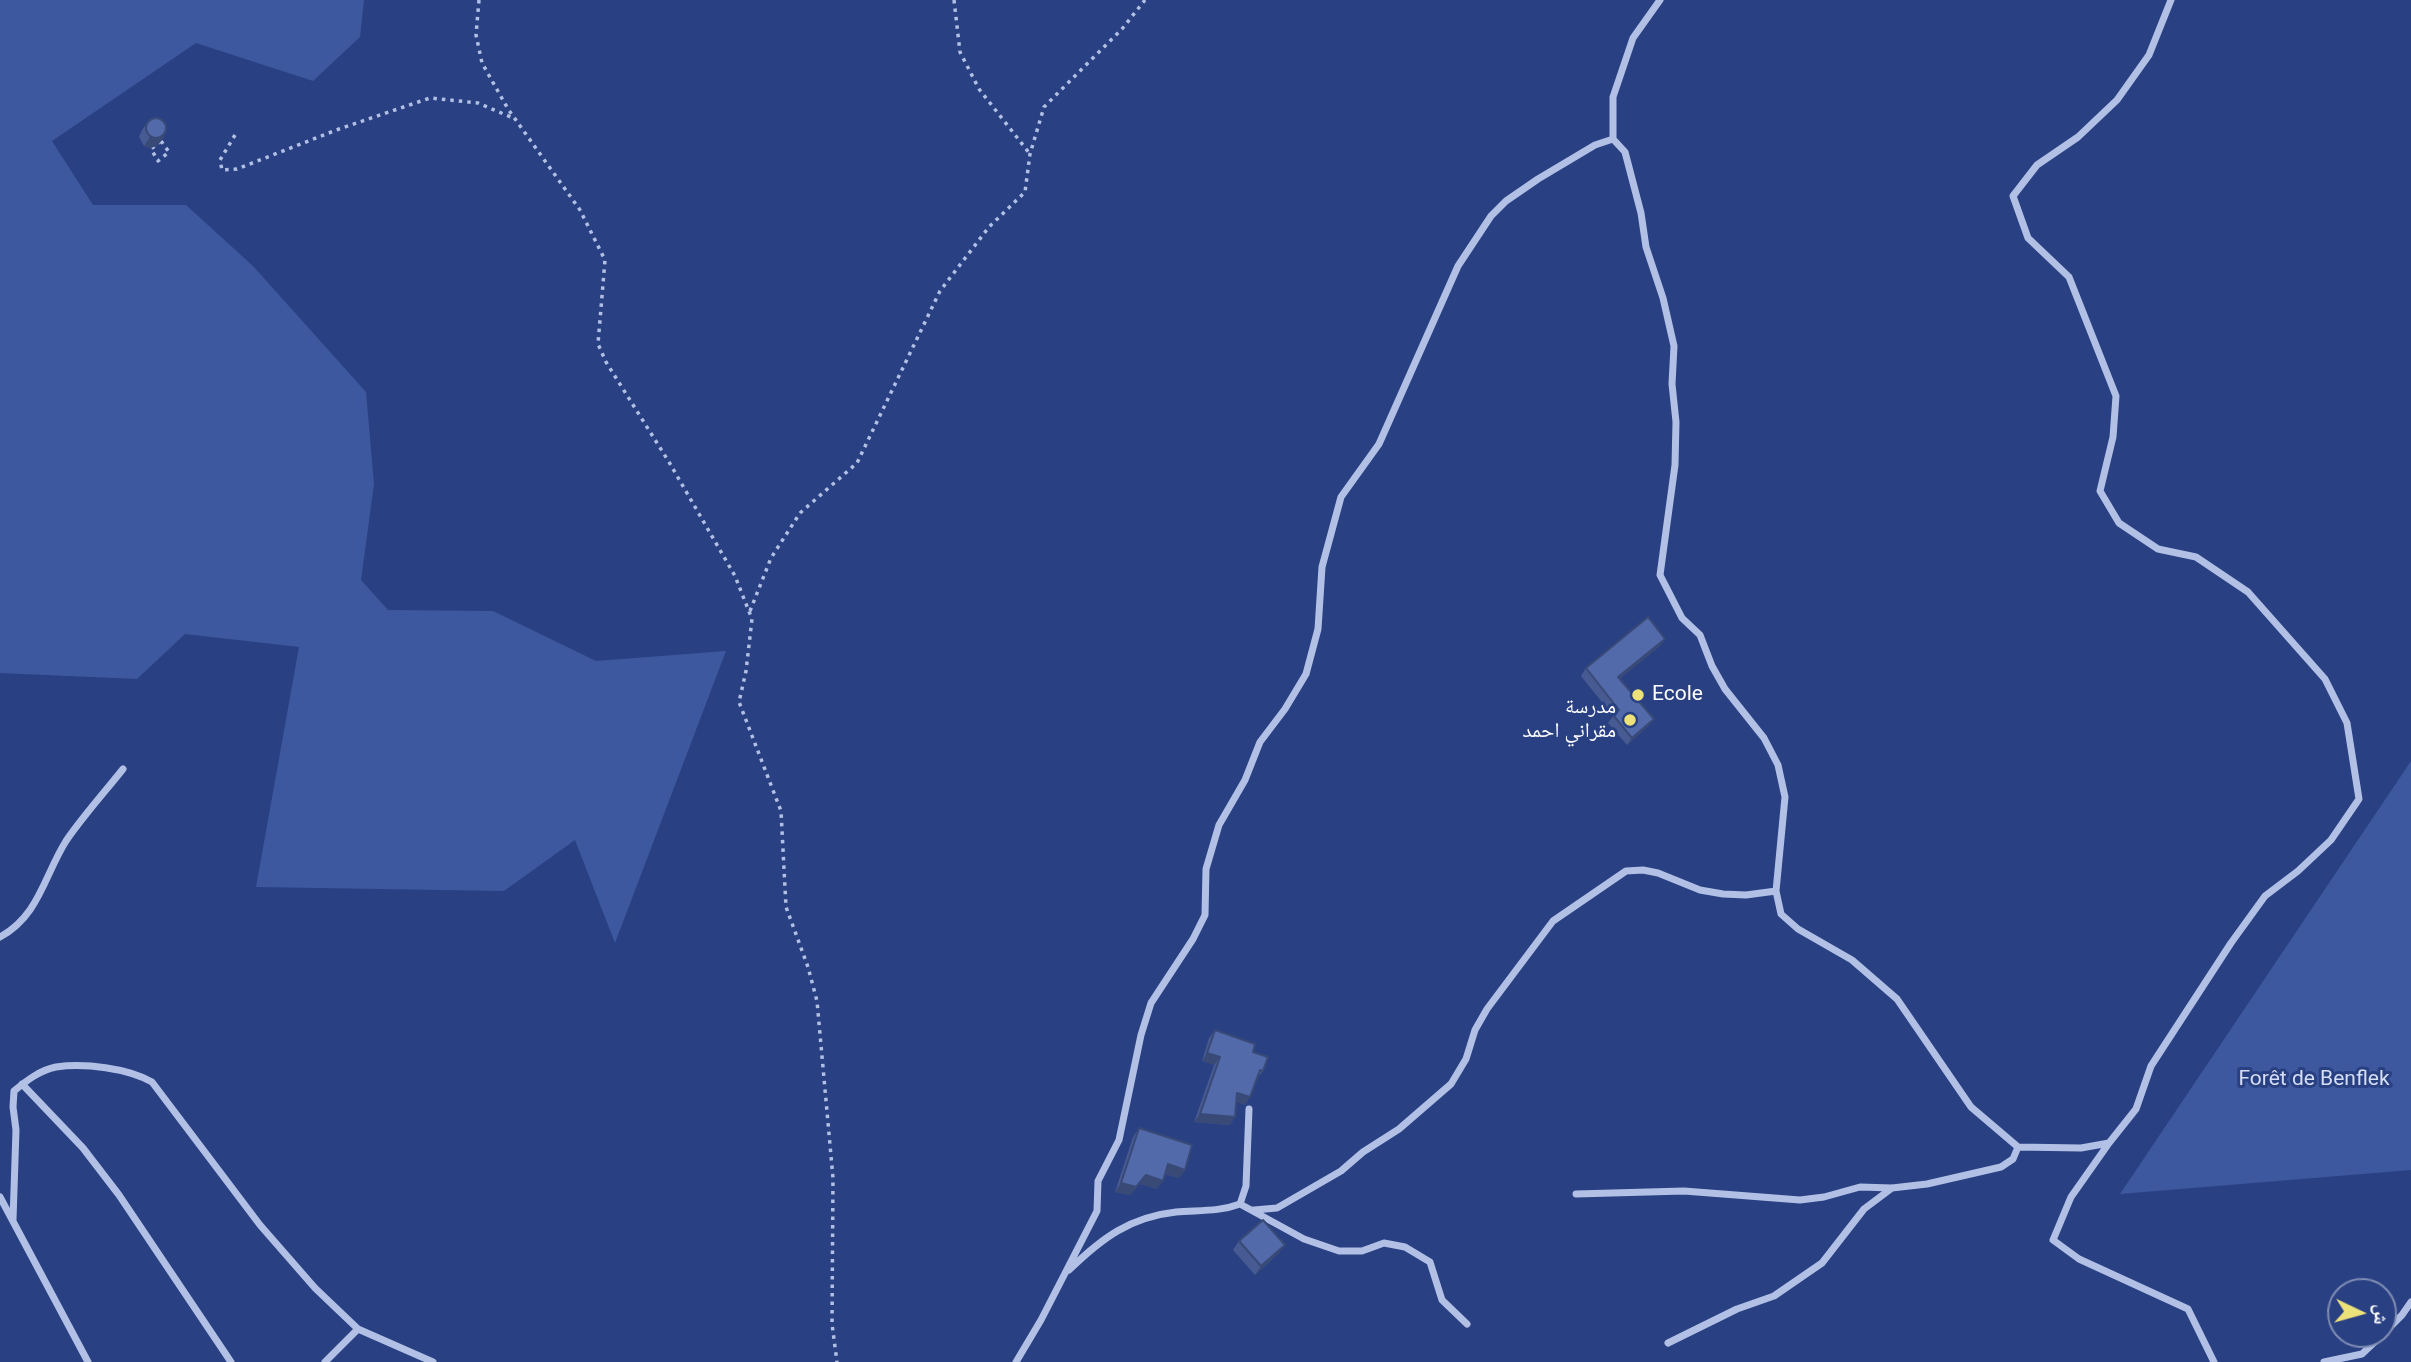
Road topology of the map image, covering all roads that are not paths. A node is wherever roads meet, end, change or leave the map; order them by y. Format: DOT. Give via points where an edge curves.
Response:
graph roads {
  1 [pos="1660,0"];
  2 [pos="2171,0"];
  3 [pos="1614,139"];
  4 [pos="123,769"];
  5 [pos="1776,891"];
  6 [pos="0,937"];
  7 [pos="22,1084"];
  8 [pos="1249,1109"];
  9 [pos="2109,1143"];
  10 [pos="2018,1146"];
  11 [pos="1892,1188"];
  12 [pos="1576,1194"];
  13 [pos="0,1197"];
  14 [pos="1240,1204"];
  15 [pos="1254,1210"];
  16 [pos="13,1220"];
  17 [pos="1066,1273"];
  18 [pos="2411,1301"];
  19 [pos="2397,1320"];
  20 [pos="1467,1324"];
  21 [pos="358,1329"];
  22 [pos="1668,1343"];
  23 [pos="2368,1348"];
  24 [pos="88,1362"];
  25 [pos="231,1362"];
  26 [pos="325,1362"];
  27 [pos="433,1362"];
  28 [pos="1016,1362"];
  29 [pos="2214,1362"];
  30 [pos="2323,1362"];
  1 -- 3 [label="street" via="1633,38 1613,97"];
  2 -- 9 [label="street" via="2149,55 2118,100 2078,137 2037,164 2012,196 2028,238 2069,277 2116,396 2113,437 2099,491 2119,523 2158,549 2196,557 2248,592 2325,679 2347,723 2359,799 2331,840 2265,896 2238,933 2151,1066 2136,1109"];
  3 -- 5 [label="street" via="1625,152 1674,346 1675,465 1660,575 1682,618 1700,635 1725,690 1778,765 1785,797"];
  3 -- 17 [label="street" via="1595,145 1538,179 1491,216 1458,265 1379,444 1341,497 1322,567 1318,629 1306,674 1260,742 1219,825 1206,869 1205,915 1151,1003 1119,1140 1098,1181 1097,1211"];
  4 -- 6 [label="street" via="66,842 28,915"];
  5 -- 10 [label="street" via="1781,914 1852,960 1897,999 1971,1107"];
  5 -- 15 [label="street" via="1723,894 1658,873 1626,871 1553,921 1487,1009 1451,1084 1341,1171 1277,1208"];
  7 -- 16 [label="street" via="14,1091"];
  7 -- 21 [label="street" via="55,1067 111,1068 152,1082 260,1225"];
  7 -- 25 [label="street" via="83,1148 119,1195"];
  8 -- 14 [label="street"];
  9 -- 10 [label="street" via="2081,1148"];
  9 -- 29 [label="street" via="2071,1197 2053,1240 2079,1259 2188,1310"];
  10 -- 11 [label="street" via="2013,1159 2001,1167"];
  11 -- 12 [label="street" via="1860,1187 1800,1200 1684,1191"];
  11 -- 22 [label="street" via="1864,1209 1822,1263 1773,1296"];
  13 -- 16 [label="street"];
  14 -- 15 [label="street"];
  14 -- 17 [label="street" via="1223,1211 1164,1214 1134,1221 1096,1243"];
  15 -- 20 [label="street" via="1339,1251 1362,1251 1384,1243 1405,1247 1430,1262 1442,1300"];
  16 -- 24 [label="street"];
  17 -- 28 [label="street"];
  18 -- 19 [label="street"];
  21 -- 26 [label="street"];
  21 -- 27 [label="street"];
  23 -- 30 [label="street" via="2362,1354"];
}
